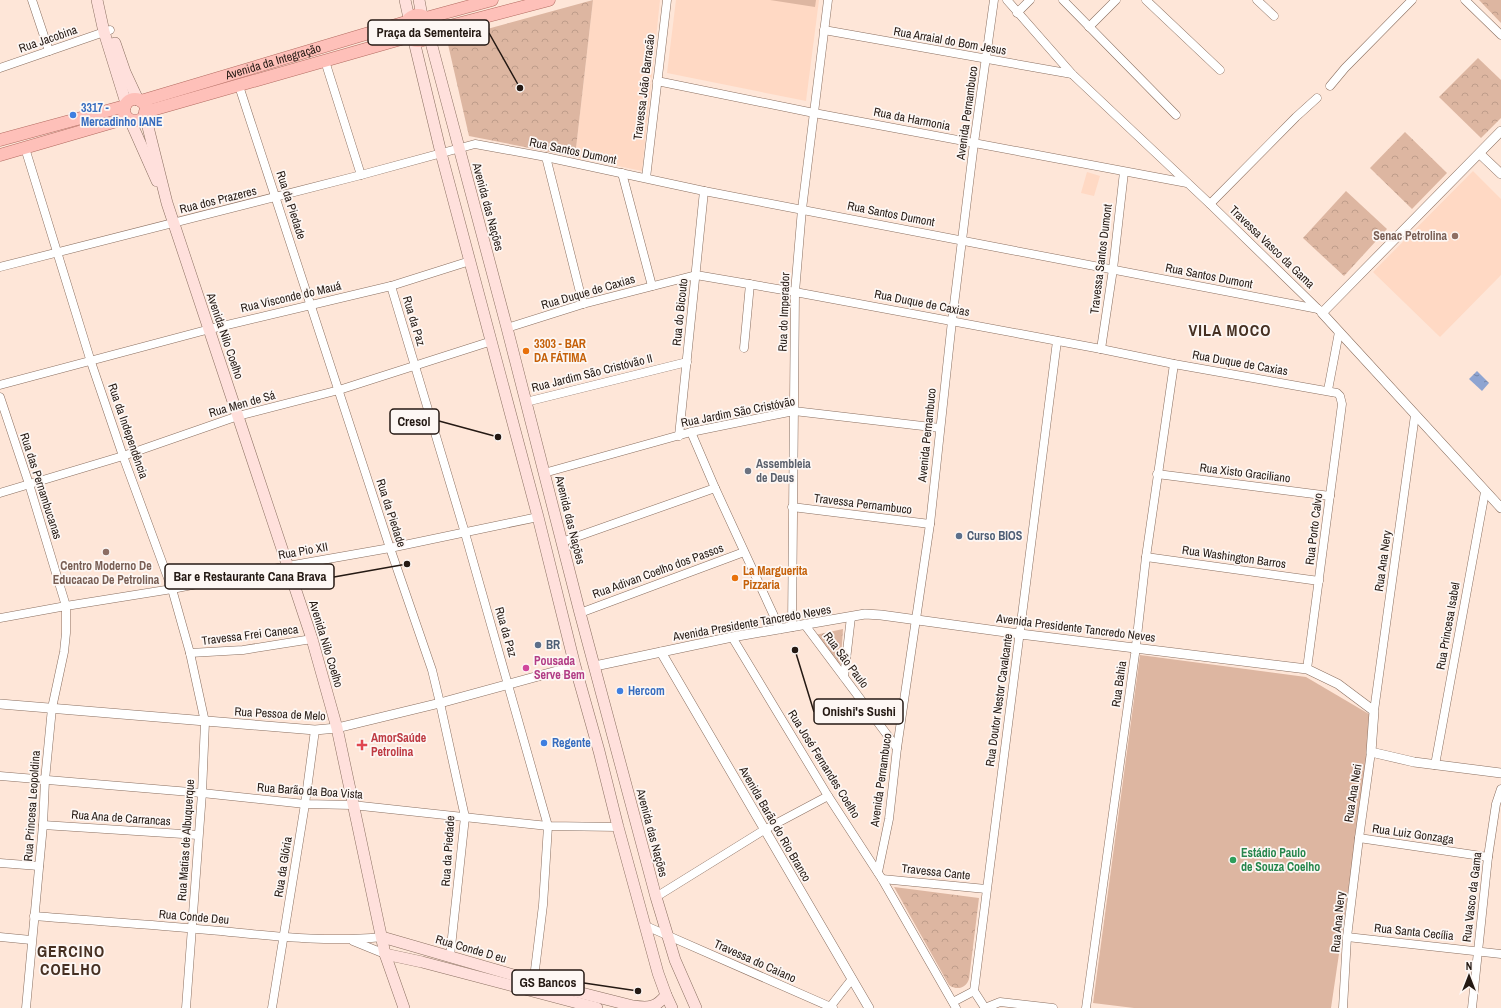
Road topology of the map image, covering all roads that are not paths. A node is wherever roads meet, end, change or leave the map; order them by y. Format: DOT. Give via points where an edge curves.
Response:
graph roads {
  1 [pos="32,0"];
  2 [pos="404,0"];
  3 [pos="419,0"];
  4 [pos="492,0"];
  5 [pos="549,0"];
  6 [pos="667,0"];
  7 [pos="828,0"];
  8 [pos="994,0"];
  9 [pos="1006,0"];
  10 [pos="1030,0"];
  11 [pos="1063,0"];
  12 [pos="1116,0"];
  13 [pos="1146,0"];
  14 [pos="1257,0"];
  15 [pos="1412,0"];
  16 [pos="1466,0"];
  17 [pos="97,2"];
  18 [pos="1017,13"];
  19 [pos="1274,16"];
  20 [pos="424,17"];
  21 [pos="408,20"];
  22 [pos="1089,27"];
  23 [pos="824,30"];
  24 [pos="107,31"];
  25 [pos="430,33"];
  26 [pos="1501,35"];
  27 [pos="411,39"];
  28 [pos="49,51"];
  29 [pos="986,60"];
  30 [pos="325,61"];
  31 [pos="0,68"];
  32 [pos="1220,70"];
  33 [pos="1072,74"];
  34 [pos="657,81"];
  35 [pos="240,86"];
  36 [pos="1330,86"];
  37 [pos="1317,98"];
  38 [pos="137,106"];
  39 [pos="814,113"];
  40 [pos="1176,115"];
  41 [pos="129,119"];
  42 [pos="1500,134"];
  43 [pos="0,140"];
  44 [pos="974,143"];
  45 [pos="25,148"];
  46 [pos="459,149"];
  47 [pos="441,153"];
  48 [pos="1480,154"];
  49 [pos="0,155"];
  50 [pos="546,157"];
  51 [pos="1124,172"];
  52 [pos="622,173"];
  53 [pos="1501,174"];
  54 [pos="361,175"];
  55 [pos="646,178"];
  56 [pos="1187,183"];
  57 [pos="704,191"];
  58 [pos="276,197"];
  59 [pos="167,203"];
  60 [pos="1210,204"];
  61 [pos="802,209"];
  62 [pos="174,224"];
  63 [pos="962,240"];
  64 [pos="57,252"];
  65 [pos="470,261"];
  66 [pos="0,267"];
  67 [pos="1113,269"];
  68 [pos="696,275"];
  69 [pos="750,284"];
  70 [pos="391,286"];
  71 [pos="652,286"];
  72 [pos="795,292"];
  73 [pos="583,304"];
  74 [pos="311,305"];
  75 [pos="1320,311"];
  76 [pos="952,321"];
  77 [pos="507,328"];
  78 [pos="210,329"];
  79 [pos="1339,332"];
  80 [pos="492,341"];
  81 [pos="1057,341"];
  82 [pos="744,348"];
  83 [pos="1101,349"];
  84 [pos="91,362"];
  85 [pos="686,362"];
  86 [pos="1174,364"];
  87 [pos="415,366"];
  88 [pos="0,385"];
  89 [pos="339,390"];
  90 [pos="1328,390"];
  91 [pos="1337,393"];
  92 [pos="0,397"];
  93 [pos="526,402"];
  94 [pos="794,411"];
  95 [pos="1415,415"];
  96 [pos="238,416"];
  97 [pos="940,428"];
  98 [pos="691,432"];
  99 [pos="679,436"];
  100 [pos="124,456"];
  101 [pos="544,473"];
  102 [pos="1157,474"];
  103 [pos="29,484"];
  104 [pos="715,488"];
  105 [pos="1485,492"];
  106 [pos="0,493"];
  107 [pos="1330,496"];
  108 [pos="792,507"];
  109 [pos="1501,508"];
  110 [pos="538,517"];
  111 [pos="930,524"];
  112 [pos="465,533"];
  113 [pos="562,542"];
  114 [pos="390,548"];
  115 [pos="744,552"];
  116 [pos="1146,557"];
  117 [pos="288,566"];
  118 [pos="570,574"];
  119 [pos="554,579"];
  120 [pos="1319,581"];
  121 [pos="172,589"];
  122 [pos="66,606"];
  123 [pos="580,613"];
  124 [pos="851,617"];
  125 [pos="0,618"];
  126 [pos="916,619"];
  127 [pos="804,625"];
  128 [pos="792,627"];
  129 [pos="780,629"];
  130 [pos="1020,634"];
  131 [pos="732,637"];
  132 [pos="312,639"];
  133 [pos="1136,648"];
  134 [pos="661,652"];
  135 [pos="190,654"];
  136 [pos="575,666"];
  137 [pos="595,666"];
  138 [pos="1307,669"];
  139 [pos="844,677"];
  140 [pos="509,685"];
  141 [pos="440,703"];
  142 [pos="0,704"];
  143 [pos="52,708"];
  144 [pos="1374,711"];
  145 [pos="205,722"];
  146 [pos="337,728"];
  147 [pos="315,730"];
  148 [pos="615,744"];
  149 [pos="897,748"];
  150 [pos="599,751"];
  151 [pos="1371,752"];
  152 [pos="1435,765"];
  153 [pos="1501,773"];
  154 [pos="0,776"];
  155 [pos="45,780"];
  156 [pos="1501,789"];
  157 [pos="202,794"];
  158 [pos="828,796"];
  159 [pos="305,804"];
  160 [pos="352,805"];
  161 [pos="1499,806"];
  162 [pos="465,817"];
  163 [pos="43,825"];
  164 [pos="548,826"];
  165 [pos="618,827"];
  166 [pos="764,830"];
  167 [pos="198,835"];
  168 [pos="1359,838"];
  169 [pos="1488,857"];
  170 [pos="0,863"];
  171 [pos="39,866"];
  172 [pos="880,875"];
  173 [pos="986,889"];
  174 [pos="656,897"];
  175 [pos="34,916"];
  176 [pos="646,926"];
  177 [pos="191,928"];
  178 [pos="668,936"];
  179 [pos="0,937"];
  180 [pos="284,937"];
  181 [pos="1347,937"];
  182 [pos="382,938"];
  183 [pos="31,940"];
  184 [pos="352,940"];
  185 [pos="1478,951"];
  186 [pos="385,954"];
  187 [pos="1501,954"];
  188 [pos="450,956"];
  189 [pos="852,979"];
  190 [pos="533,986"];
  191 [pos="974,991"];
  192 [pos="666,995"];
  193 [pos="954,1005"];
  194 [pos="1002,1005"];
  195 [pos="831,1007"];
  196 [pos="26,1008"];
  197 [pos="186,1008"];
  198 [pos="272,1008"];
  199 [pos="404,1008"];
  200 [pos="597,1008"];
  201 [pos="672,1008"];
  202 [pos="696,1008"];
  203 [pos="869,1008"];
  204 [pos="985,1008"];
  205 [pos="1053,1008"];
  206 [pos="1086,1008"];
  207 [pos="1343,1008"];
  208 [pos="1472,1008"];
  1 -- 28 [label="street"];
  2 -- 21 [label="main road"];
  3 -- 20 [label="main road"];
  4 -- 20 [label="main road"];
  5 -- 25 [label="main road"];
  6 -- 34 [label="street, Travessa João Barracão"];
  7 -- 23 [label="street, Rua do Imperador"];
  8 -- 29 [label="street, Avenida Pernambuco"];
  9 -- 18 [label="street, Travessa Vasco da Gama"];
  10 -- 18 [label="street"];
  11 -- 22 [label="street"];
  12 -- 22 [label="street"];
  13 -- 32 [label="street"];
  14 -- 19 [label="street"];
  15 -- 36 [label="street"];
  16 -- 26 [label="street"];
  17 -- 24 [label="main road"];
  18 -- 33 [label="street, Travessa Vasco da Gama"];
  20 -- 21 [label="main road" via="415,16"];
  20 -- 25 [label="main road" via="430,24"];
  21 -- 27 [label="main road" via="405,30"];
  21 -- 38 [label="main road, Avenida da Integração"];
  22 -- 40 [label="street"];
  23 -- 29 [label="street, Rua Arraial do Bom Jesus"];
  23 -- 39 [label="street, Rua do Imperador"];
  24 -- 28 [label="street, Rua Jacobina"];
  24 -- 38 [label="main road"];
  25 -- 27 [label="main road" via="422,41"];
  25 -- 46 [label="main road, Avenida das Nações"];
  27 -- 30 [label="main road, Avenida da Integração"];
  27 -- 47 [label="main road"];
  28 -- 31 [label="street, Rua Jacobina"];
  29 -- 33 [label="street, Rua Arraial do Bom Jesus"];
  29 -- 44 [label="street, Avenida Pernambuco"];
  30 -- 35 [label="main road, Avenida da Integração"];
  30 -- 54 [label="street"];
  33 -- 56 [label="street, Travessa Vasco da Gama"];
  34 -- 39 [label="street, Rua da Harmonia"];
  34 -- 55 [label="street, Travessa João Barracão"];
  35 -- 38 [label="main road, Avenida da Integração"];
  35 -- 58 [label="street, Rua da Piedade"];
  37 -- 60 [label="street"];
  38 -- 41 [label="main road" via="124,112"];
  38 -- 41 [label="main road" via="139,120"];
  38 -- 43 [label="main road, Avenida da Integração"];
  38 -- 59 [label="main road"];
  39 -- 44 [label="street, Rua da Harmonia"];
  39 -- 61 [label="street, Rua do Imperador"];
  41 -- 45 [label="main road"];
  41 -- 59 [label="main road"];
  42 -- 48 [label="street"];
  44 -- 51 [label="street, Rua da Harmonia"];
  44 -- 63 [label="street, Avenida Pernambuco"];
  45 -- 49 [label="main road"];
  45 -- 64 [label="street, Rua da Independência"];
  46 -- 47 [label="street, Rua Santos Dumont"];
  46 -- 50 [label="street, Rua Santos Dumont" via="475,144"];
  46 -- 77 [label="main road, Avenida das Nações"];
  47 -- 54 [label="street, Rua dos Prazeres"];
  47 -- 65 [label="main road"];
  48 -- 53 [label="street"];
  48 -- 75 [label="street"];
  50 -- 52 [label="street, Rua Santos Dumont"];
  50 -- 73 [label="street"];
  51 -- 56 [label="street, Rua da Harmonia"];
  51 -- 67 [label="street, Travessa Santos Dumont"];
  52 -- 55 [label="street, Rua Santos Dumont"];
  52 -- 71 [label="street"];
  54 -- 58 [label="street, Rua dos Prazeres"];
  55 -- 57 [label="street, Rua Santos Dumont"];
  56 -- 60 [label="street, Travessa Vasco da Gama"];
  57 -- 61 [label="street, Rua Santos Dumont"];
  57 -- 68 [label="street, Rua do Bicouto"];
  58 -- 62 [label="street, Rua dos Prazeres"];
  58 -- 74 [label="street, Rua da Piedade"];
  59 -- 62 [label="main road, Avenida Nilo Coelho"];
  60 -- 75 [label="street, Travessa Vasco da Gama"];
  61 -- 63 [label="street, Rua Santos Dumont"];
  61 -- 72 [label="street, Rua do Imperador"];
  62 -- 64 [label="street, Rua dos Prazeres"];
  62 -- 78 [label="main road, Avenida Nilo Coelho"];
  63 -- 67 [label="street, Rua Santos Dumont"];
  63 -- 76 [label="street, Avenida Pernambuco"];
  64 -- 66 [label="street, Rua dos Prazeres"];
  64 -- 84 [label="street, Rua da Independência"];
  65 -- 70 [label="street, Rua Visconde do Mauá"];
  65 -- 80 [label="main road"];
  67 -- 75 [label="street, Rua Santos Dumont"];
  67 -- 83 [label="street, Travessa Santos Dumont"];
  68 -- 69 [label="street, Rua Duque de Caxias"];
  68 -- 71 [label="street, Rua Duque de Caxias"];
  68 -- 85 [label="street, Rua do Bicouto"];
  69 -- 72 [label="street, Rua Duque de Caxias"];
  69 -- 82 [label="street"];
  70 -- 74 [label="street, Rua Visconde do Mauá"];
  70 -- 87 [label="street, Rua da Paz"];
  71 -- 73 [label="street, Rua Duque de Caxias"];
  72 -- 76 [label="street, Rua Duque de Caxias"];
  72 -- 94 [label="street, Rua do Imperador"];
  73 -- 77 [label="street, Rua Duque de Caxias"];
  74 -- 78 [label="street, Rua Visconde do Mauá"];
  74 -- 89 [label="street, Rua da Piedade"];
  75 -- 79 [label="street, Travessa Vasco da Gama"];
  76 -- 81 [label="street, Rua Duque de Caxias"];
  76 -- 97 [label="street, Avenida Pernambuco"];
  77 -- 93 [label="main road, Avenida das Nações"];
  78 -- 84 [label="street, Rua Visconde do Mauá"];
  78 -- 96 [label="main road, Avenida Nilo Coelho"];
  79 -- 90 [label="street"];
  79 -- 95 [label="street, Travessa Vasco da Gama"];
  80 -- 87 [label="street, Rua Men de Sá"];
  80 -- 110 [label="main road"];
  81 -- 83 [label="street, Rua Duque de Caxias"];
  81 -- 130 [label="street, Rua Doutor Nestor Cavalcante"];
  83 -- 86 [label="street, Rua Duque de Caxias"];
  84 -- 88 [label="street, Rua Visconde do Mauá"];
  84 -- 100 [label="street, Rua da Independência"];
  85 -- 93 [label="street, Rua Jardim São Cristóvão II"];
  85 -- 99 [label="street, Rua do Bicouto"];
  86 -- 90 [label="street, Rua Duque de Caxias"];
  86 -- 102 [label="street, Rua Bahia"];
  87 -- 89 [label="street, Rua Men de Sá"];
  87 -- 112 [label="street, Rua da Paz"];
  89 -- 96 [label="street, Rua Men de Sá"];
  89 -- 114 [label="street, Rua da Piedade"];
  90 -- 91 [label="street, Rua Duque de Caxias"];
  91 -- 107 [label="street, Rua Porto Calvo" via="1342,404"];
  92 -- 103 [label="street, Rua das Pernambucanas"];
  93 -- 101 [label="main road, Avenida das Nações"];
  94 -- 97 [label="street, Rua Jardim São Cristóvão"];
  94 -- 98 [label="street, Rua Jardim São Cristóvão"];
  94 -- 108 [label="street, Rua do Imperador"];
  95 -- 105 [label="street, Travessa Vasco da Gama"];
  95 -- 144 [label="street, Rua Ana Nery"];
  96 -- 100 [label="street, Rua Men de Sá"];
  96 -- 117 [label="main road, Avenida Nilo Coelho"];
  97 -- 111 [label="street, Avenida Pernambuco"];
  98 -- 99 [label="street, Rua Jardim São Cristóvão"];
  98 -- 104 [label="street"];
  99 -- 101 [label="street, Rua Jardim São Cristóvão"];
  100 -- 103 [label="street, Rua Men de Sá"];
  100 -- 121 [label="street, Rua da Independência"];
  101 -- 113 [label="main road, Avenida das Nações"];
  102 -- 107 [label="street, Rua Xisto Graciliano"];
  102 -- 116 [label="street, Rua Bahia"];
  103 -- 106 [label="street, Rua Men de Sá"];
  103 -- 122 [label="street, Rua das Pernambucanas"];
  104 -- 113 [label="street"];
  104 -- 115 [label="street"];
  105 -- 109 [label="street, Travessa Vasco da Gama"];
  105 -- 152 [label="street, Rua Princesa Isabel"];
  107 -- 120 [label="street, Rua Porto Calvo"];
  108 -- 111 [label="street, Travessa Pernambuco"];
  108 -- 128 [label="street, Rua do Imperador"];
  110 -- 112 [label="street, Rua Pio XII"];
  110 -- 119 [label="main road"];
  111 -- 126 [label="street, Avenida Pernambuco"];
  112 -- 114 [label="street, Rua Pio XII"];
  112 -- 140 [label="street, Rua da Paz"];
  113 -- 118 [label="main road, Avenida das Nações"];
  114 -- 117 [label="street, Rua Pio XII"];
  114 -- 141 [label="street, Rua da Piedade" via="432,670"];
  115 -- 123 [label="street, Rua Adivan Coelho dos Passos"];
  115 -- 129 [label="street"];
  116 -- 120 [label="street, Rua Washington Barros"];
  116 -- 133 [label="street, Rua Bahia"];
  117 -- 121 [label="street, Rua Pio XII"];
  117 -- 132 [label="main road, Avenida Nilo Coelho"];
  118 -- 119 [label="main road"];
  118 -- 123 [label="main road, Avenida das Nações"];
  119 -- 136 [label="main road"];
  120 -- 138 [label="street, Rua Porto Calvo"];
  121 -- 122 [label="street, Rua Pio XII"];
  121 -- 135 [label="street, Rua da Independência"];
  122 -- 125 [label="street, Rua Pio XII"];
  122 -- 143 [label="street, Rua Princesa Leopoldina" via="64,652"];
  123 -- 137 [label="main road, Avenida das Nações"];
  124 -- 126 [label="street, Avenida Presidente Tancredo Neves" via="865,614"];
  124 -- 127 [label="street, Avenida Presidente Tancredo Neves"];
  124 -- 139 [label="street"];
  126 -- 130 [label="street, Avenida Presidente Tancredo Neves"];
  126 -- 149 [label="street, Avenida Pernambuco"];
  127 -- 128 [label="street, Avenida Presidente Tancredo Neves"];
  127 -- 139 [label="street, Rua São Paulo"];
  128 -- 129 [label="street, Avenida Presidente Tancredo Neves"];
  129 -- 131 [label="street, Avenida Presidente Tancredo Neves"];
  130 -- 133 [label="street, Avenida Presidente Tancredo Neves"];
  130 -- 173 [label="street, Rua Doutor Nestor Cavalcante"];
  131 -- 134 [label="street, Avenida Presidente Tancredo Neves"];
  131 -- 158 [label="street, Rua José Fernandes Coelho"];
  132 -- 135 [label="street, Travessa Frei Caneca" via="242,650"];
  132 -- 146 [label="main road, Avenida Nilo Coelho"];
  133 -- 138 [label="street, Avenida Presidente Tancredo Neves"];
  133 -- 206 [label="street, Rua Bahia"];
  134 -- 137 [label="street, Avenida Presidente Tancredo Neves"];
  134 -- 166 [label="street, Avenida Barão do Rio Branco"];
  135 -- 145 [label="street, Rua da Independência"];
  136 -- 140 [label="street, Rua Pessoa de Melo"];
  136 -- 150 [label="main road"];
  137 -- 148 [label="main road, Avenida das Nações"];
  138 -- 144 [label="street, Avenida Presidente Tancredo Neves" via="1338,684"];
  139 -- 149 [label="street, Rua São Paulo"];
  140 -- 141 [label="street, Rua Pessoa de Melo"];
  140 -- 164 [label="street, Rua da Paz"];
  141 -- 146 [label="street, Rua Pessoa de Melo"];
  141 -- 162 [label="street, Rua da Piedade"];
  142 -- 143 [label="street, Rua Pessoa de Melo"];
  143 -- 145 [label="street, Rua Pessoa de Melo"];
  143 -- 155 [label="street, Rua Princesa Leopoldina"];
  144 -- 151 [label="street"];
  145 -- 147 [label="street, Rua Pessoa de Melo"];
  145 -- 157 [label="street, Rua Matias de Albuquerque"];
  146 -- 147 [label="street, Rua Pessoa de Melo"];
  146 -- 160 [label="main road, Avenida Nilo Coelho"];
  147 -- 159 [label="street, Rua da Glória"];
  148 -- 150 [label="main road" via="611,753"];
  148 -- 174 [label="main road, Avenida das Nações"];
  149 -- 172 [label="street, Avenida Pernambuco"];
  150 -- 165 [label="main road"];
  151 -- 152 [label="street"];
  151 -- 168 [label="street, Rua Ana Neri"];
  152 -- 153 [label="street"];
  154 -- 155 [label="street, Rua Barão da Boa Vista"];
  155 -- 157 [label="street, Rua Barão da Boa Vista"];
  155 -- 163 [label="street, Rua Princesa Leopoldina"];
  156 -- 161 [label="street, Rua Vasco da Gama"];
  157 -- 159 [label="street, Rua Barão da Boa Vista"];
  157 -- 167 [label="street, Rua Matias de Albuquerque"];
  158 -- 166 [label="street"];
  158 -- 172 [label="street, Rua José Fernandes Coelho"];
  159 -- 160 [label="street, Rua Barão da Boa Vista"];
  159 -- 180 [label="street, Rua da Glória"];
  160 -- 162 [label="street, Rua Barão da Boa Vista"];
  160 -- 182 [label="main road, Avenida Nilo Coelho"];
  161 -- 169 [label="street, Rua Vasco da Gama"];
  162 -- 164 [label="street, Rua Barão da Boa Vista"];
  162 -- 188 [label="street, Rua da Piedade"];
  163 -- 167 [label="street, Rua Ana de Carrancas"];
  163 -- 171 [label="street, Rua Princesa Leopoldina"];
  164 -- 165 [label="street, Rua Barão da Boa Vista"];
  164 -- 190 [label="street, Rua da Paz" via="543,905"];
  165 -- 176 [label="main road"];
  166 -- 174 [label="street"];
  166 -- 189 [label="street, Avenida Barão do Rio Branco"];
  167 -- 177 [label="street, Rua Matias de Albuquerque"];
  168 -- 169 [label="street, Rua Luiz Gonzaga"];
  168 -- 181 [label="street, Rua Ana Nery"];
  169 -- 185 [label="street, Rua Vasco da Gama"];
  170 -- 171 [label="street"];
  171 -- 175 [label="street, Rua Princesa Leopoldina"];
  172 -- 173 [label="street, Travessa Cante"];
  172 -- 193 [label="street, Rua José Fernandes Coelho"];
  173 -- 191 [label="street, Rua Doutor Nestor Cavalcante"];
  174 -- 178 [label="main road, Avenida das Nações"];
  175 -- 177 [label="street, Rua Conde Deu"];
  175 -- 183 [label="street, Rua Princesa Leopoldina"];
  176 -- 178 [label="street, Travessa do Caiano"];
  176 -- 192 [label="main road"];
  177 -- 180 [label="street, Rua Conde Deu"];
  177 -- 197 [label="street, Rua Matias de Albuquerque"];
  178 -- 195 [label="street, Travessa do Caiano"];
  178 -- 202 [label="main road, Avenida das Nações"];
  179 -- 183 [label="street"];
  180 -- 184 [label="street, Rua Conde Deu"];
  180 -- 198 [label="street, Rua da Glória"];
  181 -- 185 [label="street, Rua Santa Cecília"];
  181 -- 207 [label="street, Rua Ana Nery"];
  182 -- 184 [label="street, Rua Conde Deu"];
  182 -- 186 [label="main road, Avenida Nilo Coelho"];
  182 -- 188 [label="main road, Rua Conde D eu"];
  183 -- 196 [label="street, Rua Princesa Leopoldina"];
  184 -- 186 [label="street, Rua Conde Deu"];
  185 -- 187 [label="street, Rua Santa Cecília"];
  185 -- 208 [label="street, Rua Vasco da Gama"];
  186 -- 190 [label="main road, Rua Conde D eu"];
  186 -- 199 [label="main road, Avenida Nilo Coelho"];
  188 -- 190 [label="main road, Rua Conde D eu"];
  189 -- 195 [label="street"];
  189 -- 203 [label="street, Avenida Barão do Rio Branco"];
  190 -- 192 [label="main road, Rua Conde D eu" via="643,1008 659,1004"];
  190 -- 200 [label="main road, Rua Conde D eu"];
  191 -- 193 [label="street"];
  191 -- 204 [label="street"];
  192 -- 201 [label="main road"];
  194 -- 204 [label="street"];
  194 -- 205 [label="street"];
}
